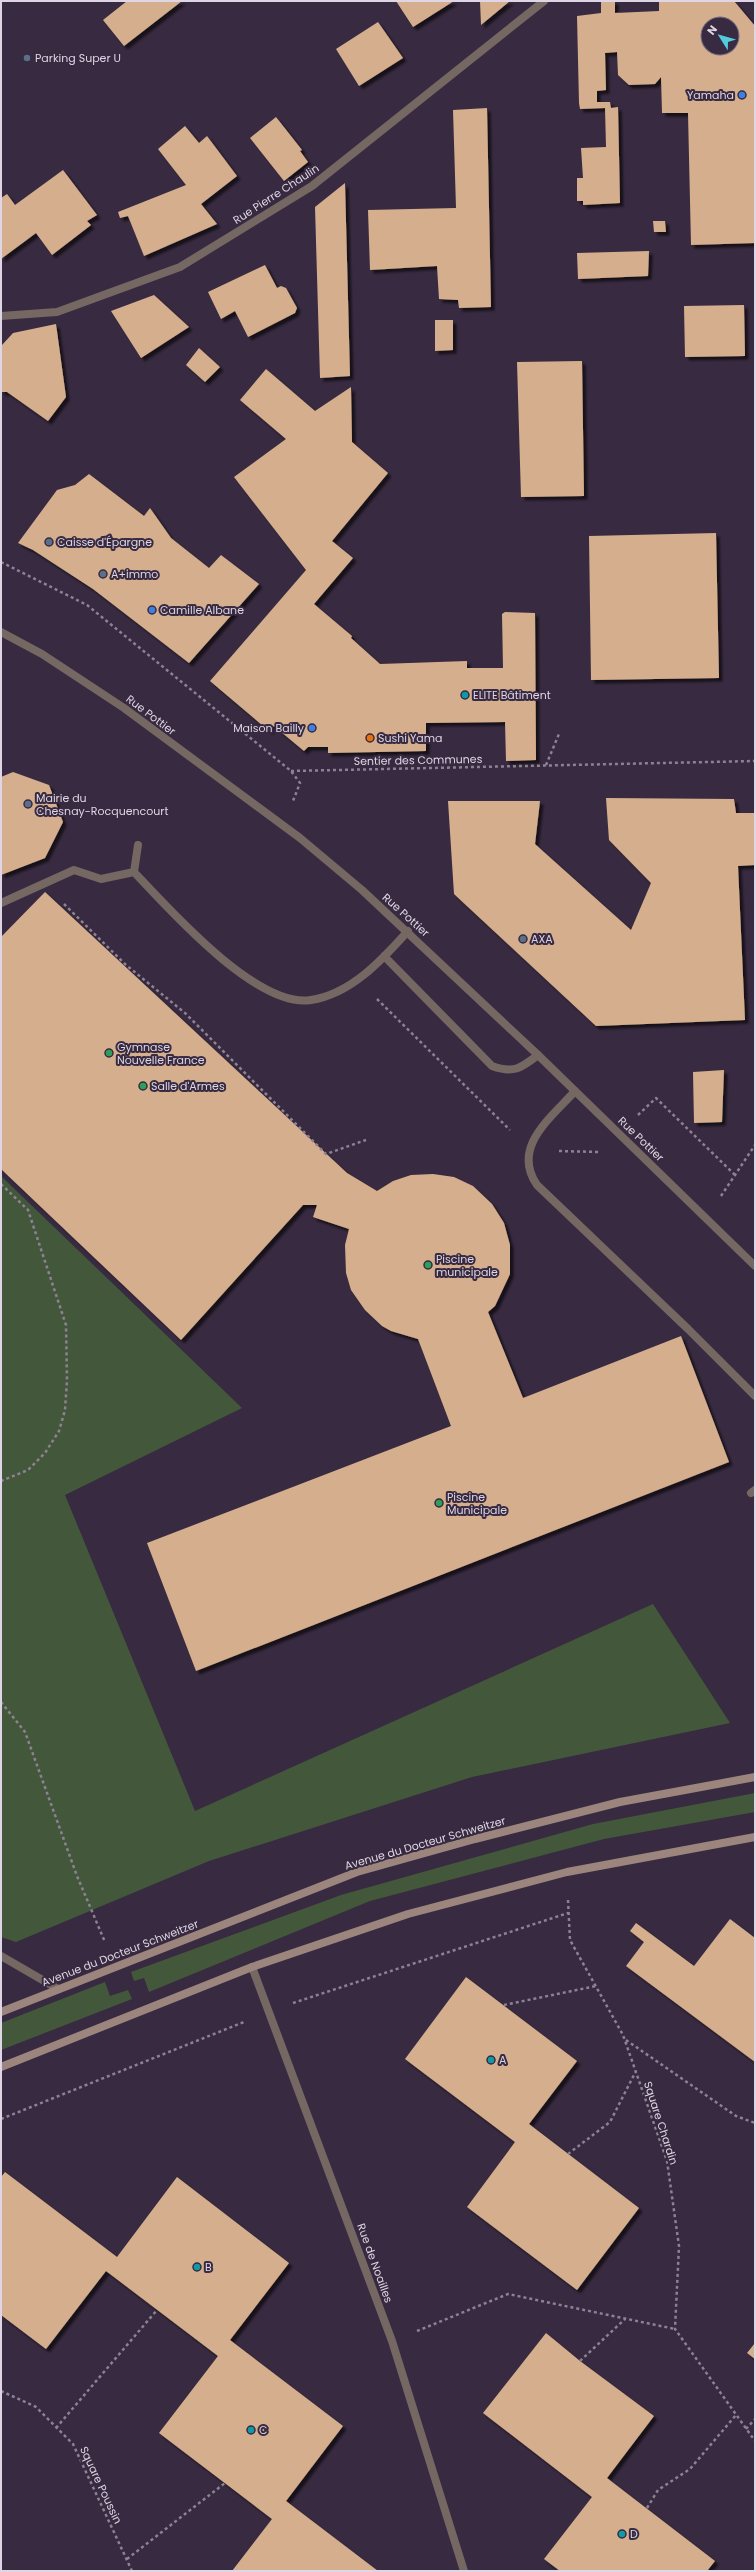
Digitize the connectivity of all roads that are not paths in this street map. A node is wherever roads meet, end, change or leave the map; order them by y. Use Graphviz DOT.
graph roads {
  1 [pos="544,1"];
  2 [pos="1,316"];
  3 [pos="1,632"];
  4 [pos="138,845"];
  5 [pos="134,872"];
  6 [pos="1,903"];
  7 [pos="408,932"];
  8 [pos="384,956"];
  9 [pos="538,1055"];
  10 [pos="575,1091"];
  11 [pos="755,1266"];
  12 [pos="755,1396"];
  13 [pos="755,1777"];
  14 [pos="755,1837"];
  15 [pos="1,1956"];
  16 [pos="252,1967"];
  17 [pos="58,1989"];
  18 [pos="1,2012"];
  19 [pos="1,2067"];
  20 [pos="464,2571"];
  1 -- 2 [label="street, Rue Pierre Chaulin"];
  3 -- 7 [label="street, Rue Pottier"];
  4 -- 5 [label="street"];
  5 -- 6 [label="street"];
  5 -- 8 [label="street"];
  7 -- 8 [label="street"];
  7 -- 9 [label="street, Rue Pottier"];
  8 -- 9 [label="street"];
  9 -- 10 [label="street, Rue Pottier"];
  10 -- 11 [label="street, Rue Pottier"];
  10 -- 12 [label="street"];
  13 -- 17 [label="main road, Avenue du Docteur Schweitzer"];
  14 -- 16 [label="main road"];
  15 -- 17 [label="street"];
  16 -- 19 [label="main road"];
  16 -- 20 [label="street, Rue de Noailles"];
  17 -- 18 [label="main road, Avenue du Docteur Schweitzer"];
}
